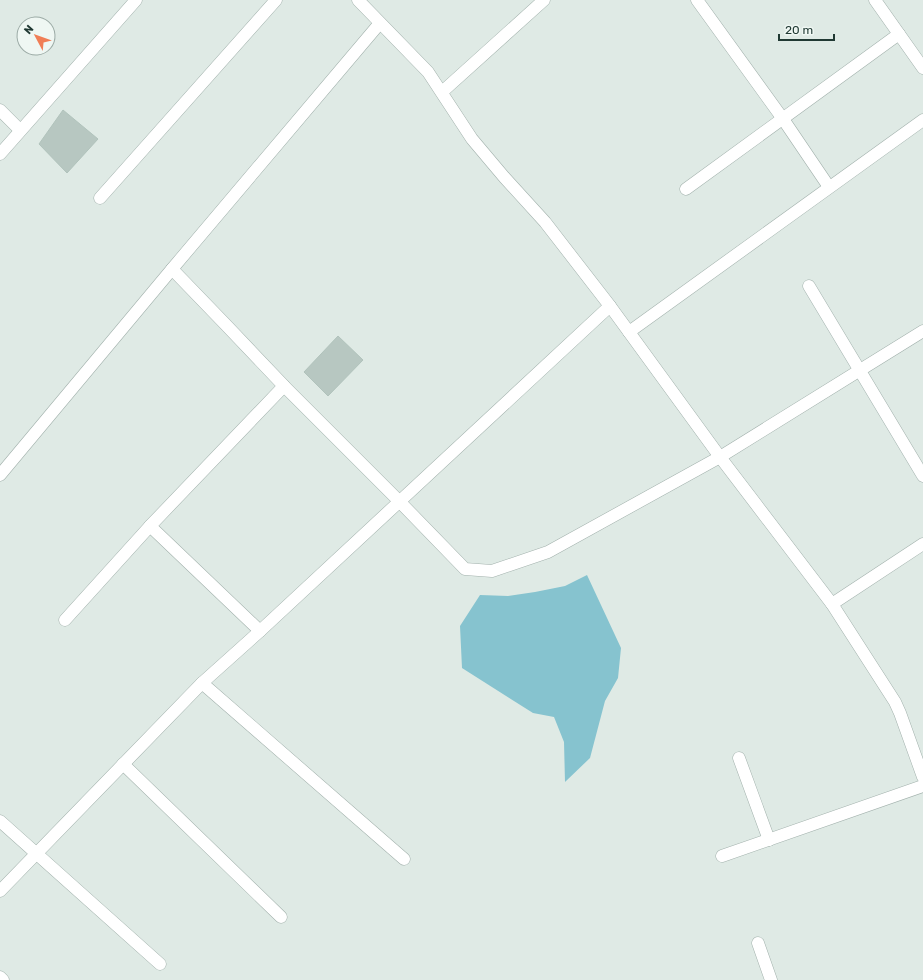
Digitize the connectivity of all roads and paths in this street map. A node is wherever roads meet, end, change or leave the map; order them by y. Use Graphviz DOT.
graph roads {
  1 [pos="276,0"];
  2 [pos="358,0"];
  3 [pos="544,0"];
  4 [pos="697,0"];
  5 [pos="875,0"];
  6 [pos="130,2"];
  7 [pos="380,23"];
  8 [pos="899,34"];
  9 [pos="923,68"];
  10 [pos="442,92"];
  11 [pos="0,110"];
  12 [pos="783,118"];
  13 [pos="923,120"];
  14 [pos="20,130"];
  15 [pos="0,154"];
  16 [pos="830,187"];
  17 [pos="686,189"];
  18 [pos="100,198"];
  19 [pos="172,269"];
  20 [pos="809,286"];
  21 [pos="610,306"];
  22 [pos="923,331"];
  23 [pos="629,332"];
  24 [pos="859,371"];
  25 [pos="284,386"];
  26 [pos="720,458"];
  27 [pos="0,475"];
  28 [pos="923,476"];
  29 [pos="399,501"];
  30 [pos="150,526"];
  31 [pos="923,544"];
  32 [pos="832,604"];
  33 [pos="65,620"];
  34 [pos="260,631"];
  35 [pos="202,683"];
  36 [pos="739,758"];
  37 [pos="123,764"];
  38 [pos="923,776"];
  39 [pos="923,786"];
  40 [pos="0,821"];
  41 [pos="769,840"];
  42 [pos="36,853"];
  43 [pos="722,856"];
  44 [pos="404,859"];
  45 [pos="0,891"];
  46 [pos="281,917"];
  47 [pos="758,943"];
  48 [pos="160,964"];
  49 [pos="0,977"];
  50 [pos="3,980"];
  51 [pos="771,980"];
  1 -- 18 [label="street"];
  2 -- 7 [label="street"];
  3 -- 10 [label="street"];
  4 -- 12 [label="street"];
  5 -- 8 [label="street"];
  6 -- 14 [label="street"];
  7 -- 10 [label="street"];
  7 -- 19 [label="street"];
  8 -- 9 [label="street"];
  8 -- 12 [label="street"];
  10 -- 21 [label="street"];
  11 -- 14 [label="street"];
  12 -- 16 [label="street"];
  12 -- 17 [label="street"];
  13 -- 16 [label="street"];
  14 -- 15 [label="street"];
  16 -- 23 [label="street"];
  19 -- 25 [label="street"];
  19 -- 27 [label="street"];
  20 -- 24 [label="street"];
  21 -- 23 [label="street"];
  21 -- 29 [label="street"];
  22 -- 24 [label="street"];
  23 -- 26 [label="street"];
  24 -- 26 [label="street"];
  24 -- 28 [label="street"];
  25 -- 29 [label="street"];
  25 -- 30 [label="street"];
  26 -- 29 [label="street"];
  26 -- 32 [label="street"];
  29 -- 34 [label="street"];
  30 -- 33 [label="street"];
  30 -- 34 [label="street"];
  31 -- 32 [label="street"];
  32 -- 38 [label="street"];
  34 -- 35 [label="street"];
  35 -- 37 [label="street"];
  35 -- 44 [label="street"];
  36 -- 41 [label="street"];
  37 -- 42 [label="street"];
  37 -- 46 [label="street"];
  39 -- 41 [label="street"];
  40 -- 42 [label="street"];
  41 -- 43 [label="street"];
  42 -- 45 [label="street"];
  42 -- 48 [label="street"];
  47 -- 51 [label="street"];
  49 -- 50 [label="street"];
}
